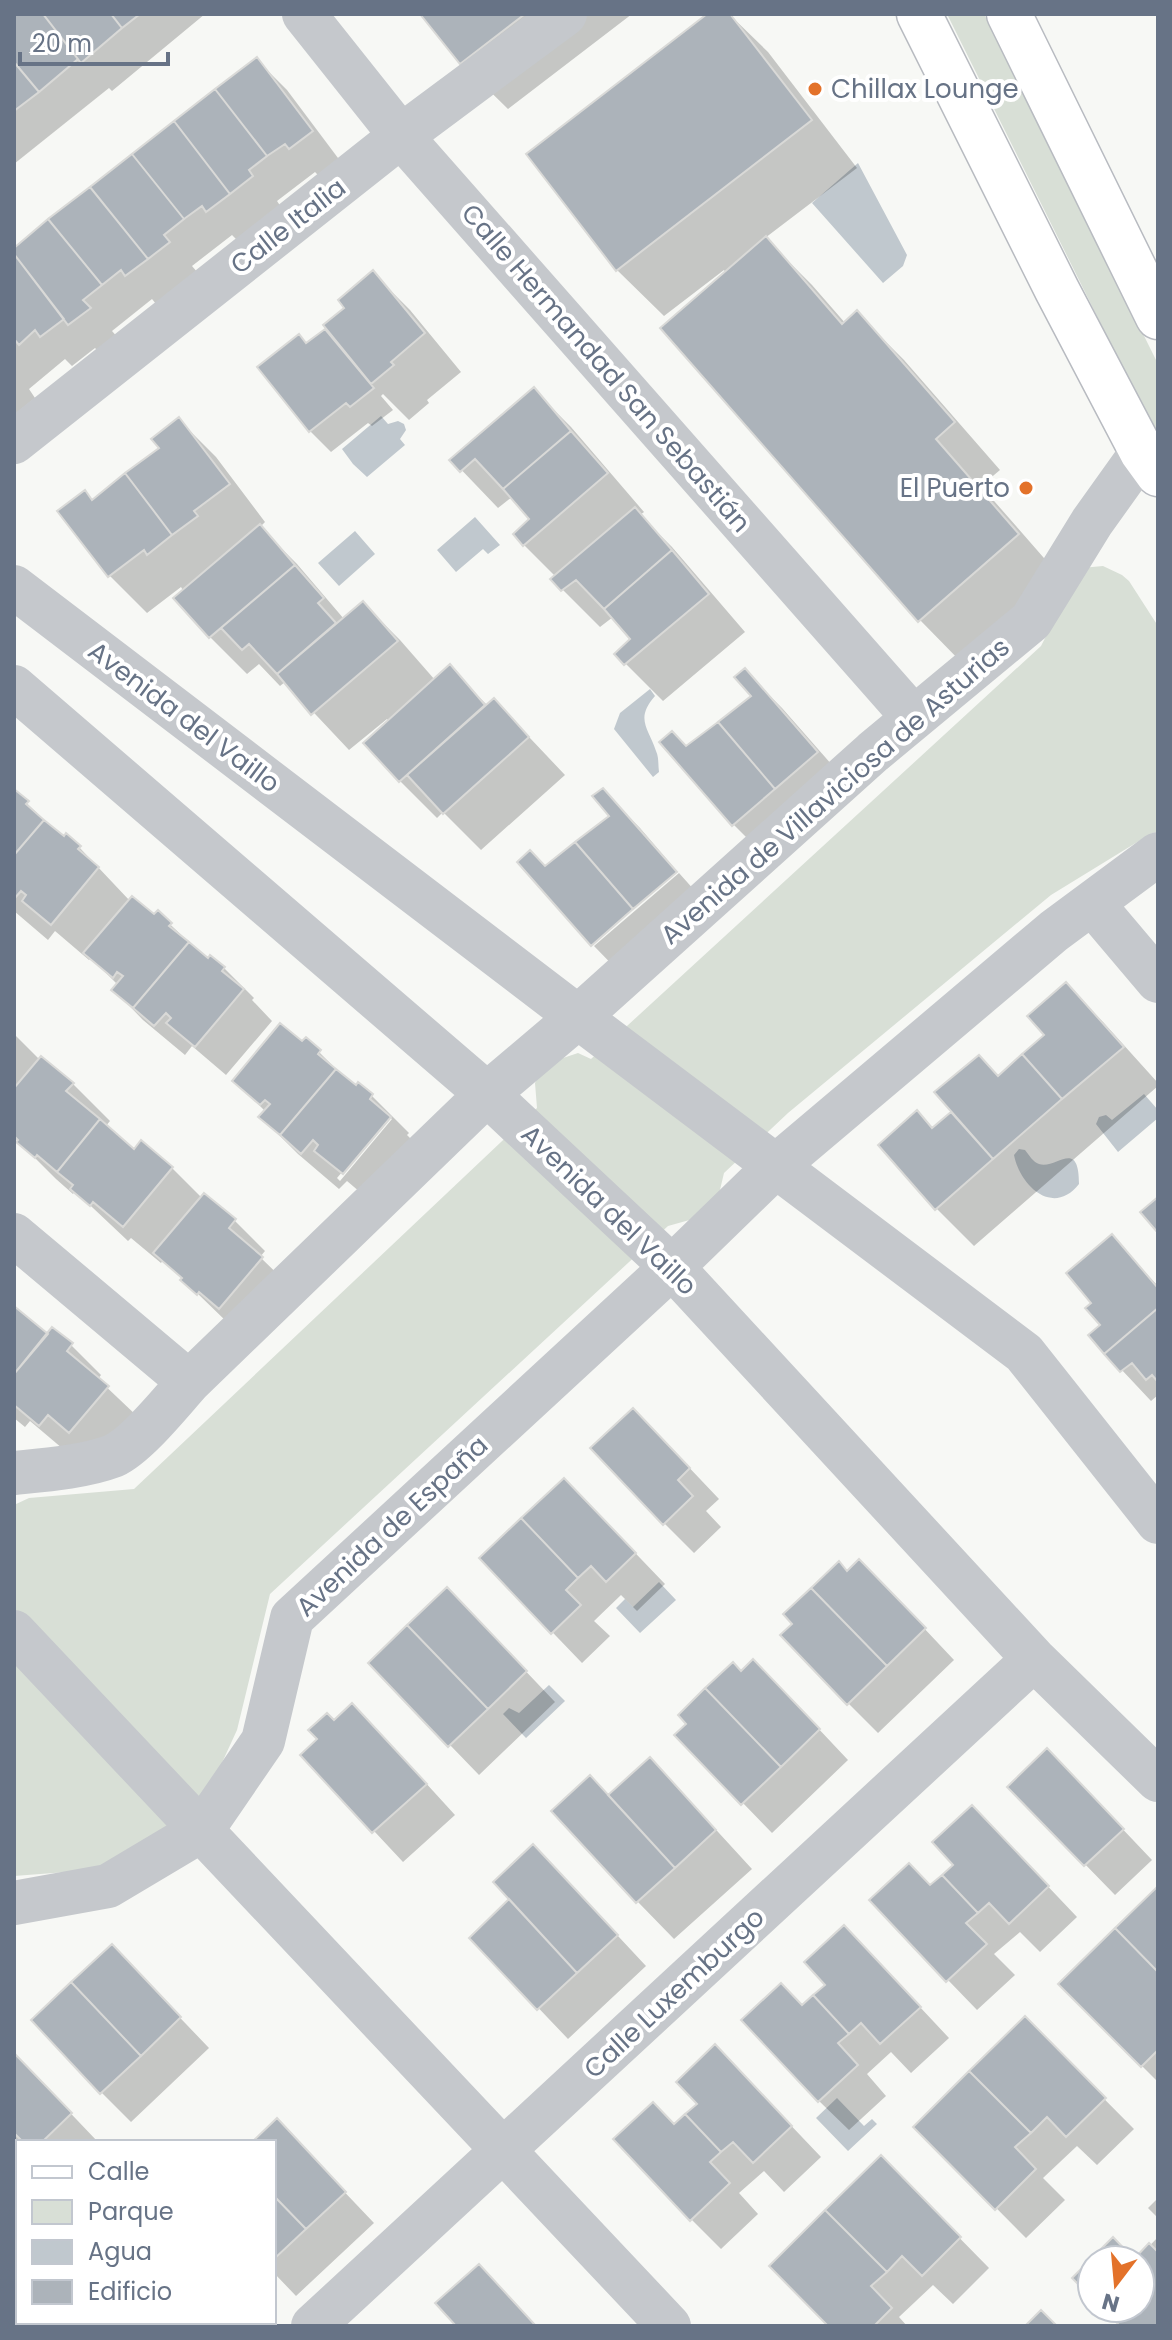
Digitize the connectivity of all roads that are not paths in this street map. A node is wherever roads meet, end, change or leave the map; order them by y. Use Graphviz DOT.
graph roads {
  1 [pos="304,14"];
  2 [pos="565,14"];
  3 [pos="919,14"];
  4 [pos="1009,14"];
  5 [pos="401,136"];
  6 [pos="1158,317"];
  7 [pos="14,442"];
  8 [pos="1150,463"];
  9 [pos="14,587"];
  10 [pos="14,687"];
  11 [pos="914,718"];
  12 [pos="1158,854"];
  13 [pos="1092,903"];
  14 [pos="1158,981"];
  15 [pos="578,1017"];
  16 [pos="487,1094"];
  17 [pos="776,1166"];
  18 [pos="14,1235"];
  19 [pos="672,1267"];
  20 [pos="189,1382"];
  21 [pos="14,1473"];
  22 [pos="1158,1522"];
  23 [pos="14,1632"];
  24 [pos="1034,1659"];
  25 [pos="1158,1780"];
  26 [pos="202,1830"];
  27 [pos="14,1903"];
  28 [pos="503,2150"];
  29 [pos="313,2326"];
  30 [pos="669,2326"];
  1 -- 5 [label="street, Calle Hermandad San Sebastián"];
  2 -- 5 [label="street, Calle Italia"];
  3 -- 8 [label="street"];
  4 -- 6 [label="street"];
  5 -- 7 [label="street, Calle Italia"];
  5 -- 11 [label="street, Calle Hermandad San Sebastián"];
  8 -- 11 [label="street, Avenida de Villaviciosa de Asturias"];
  9 -- 15 [label="street, Avenida del Vaillo"];
  10 -- 16 [label="street, Avenida del Vaillo"];
  11 -- 15 [label="street, Avenida de Villaviciosa de Asturias"];
  12 -- 13 [label="street"];
  13 -- 14 [label="street"];
  13 -- 17 [label="street"];
  15 -- 16 [label="street, Avenida de Villaviciosa de Asturias"];
  15 -- 17 [label="street, Avenida del Vaillo"];
  16 -- 19 [label="street, Avenida del Vaillo"];
  16 -- 20 [label="street"];
  17 -- 19 [label="street, Avenida de España"];
  17 -- 22 [label="street, Avenida del Vaillo"];
  18 -- 20 [label="street"];
  19 -- 24 [label="street, Avenida del Vaillo"];
  19 -- 26 [label="street, Avenida de España"];
  20 -- 21 [label="street"];
  23 -- 26 [label="street"];
  24 -- 25 [label="street, Avenida del Vaillo"];
  24 -- 28 [label="street, Calle Luxemburgo"];
  26 -- 27 [label="street, Avenida de España"];
  26 -- 28 [label="street"];
  28 -- 29 [label="street, Calle Luxemburgo"];
  28 -- 30 [label="street"];
}
